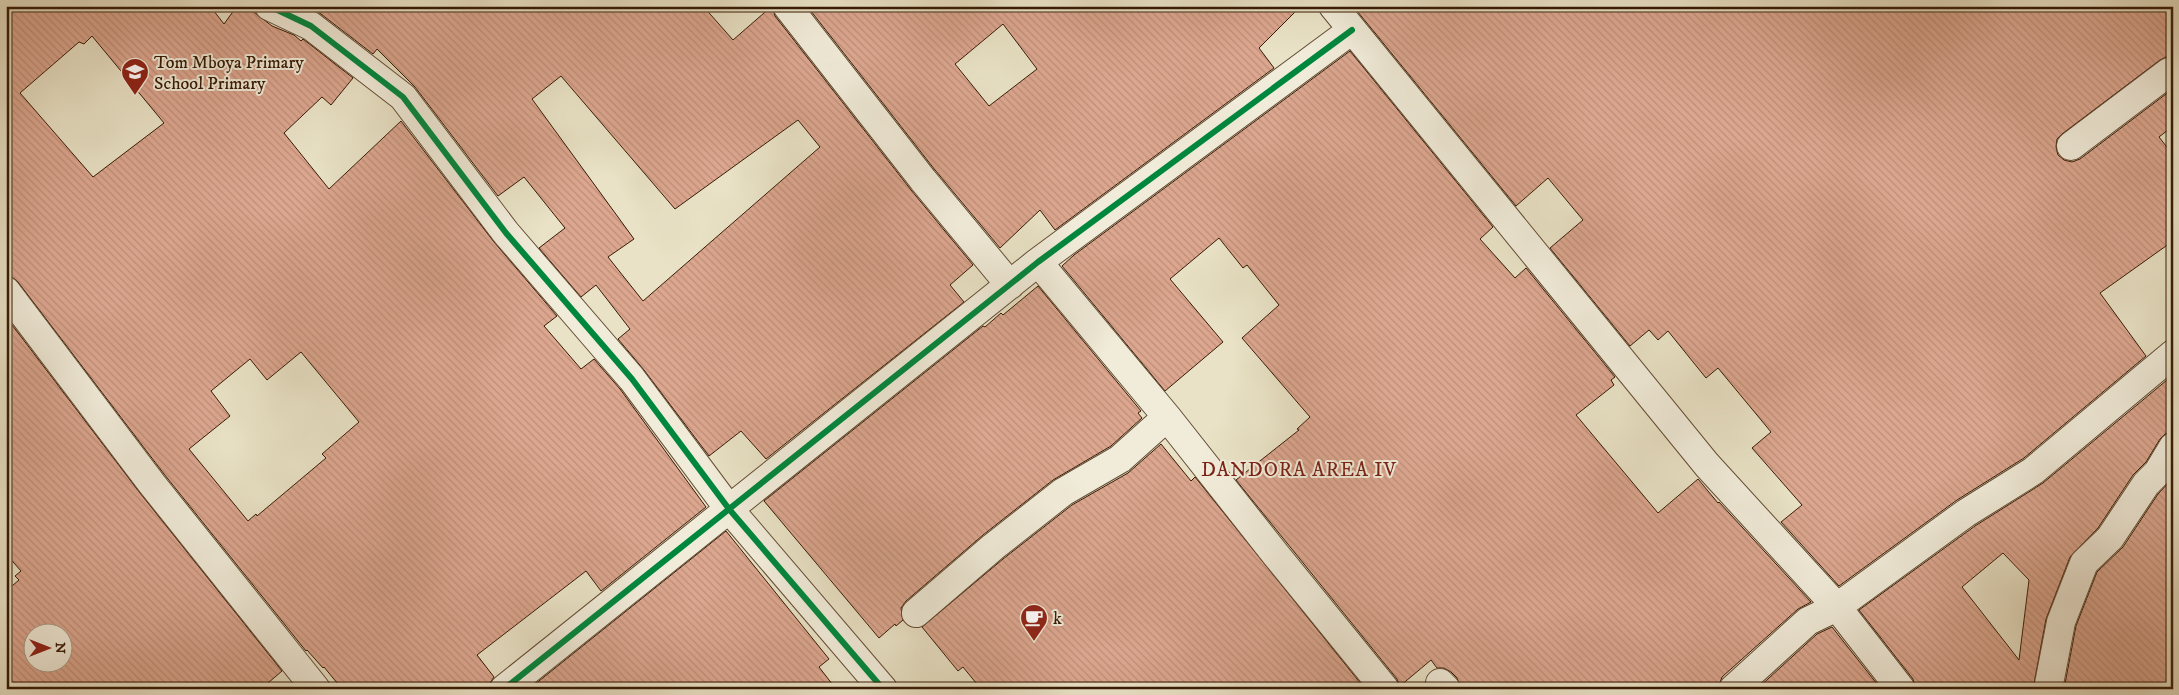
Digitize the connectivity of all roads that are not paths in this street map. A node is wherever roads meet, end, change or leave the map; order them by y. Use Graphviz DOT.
graph roads {
  1 [pos="269,6"];
  2 [pos="788,6"];
  3 [pos="1333,6"];
  4 [pos="1352,30"];
  5 [pos="2173,76"];
  6 [pos="2071,146"];
  7 [pos="1038,262"];
  8 [pos="1010,285"];
  9 [pos="6,290"];
  10 [pos="2173,354"];
  11 [pos="1167,417"];
  12 [pos="2173,448"];
  13 [pos="729,509"];
  14 [pos="1838,607"];
  15 [pos="916,613"];
  16 [pos="316,689"];
  17 [pos="504,689"];
  18 [pos="883,689"];
  19 [pos="1385,689"];
  20 [pos="1733,689"];
  21 [pos="1901,689"];
  22 [pos="2048,689"];
  1 -- 13 [label="street"];
  2 -- 8 [label="street"];
  3 -- 4 [label="street"];
  4 -- 7 [label="street"];
  4 -- 14 [label="street"];
  5 -- 6 [label="street"];
  7 -- 8 [label="street"];
  7 -- 11 [label="street"];
  8 -- 13 [label="street"];
  9 -- 16 [label="street"];
  10 -- 14 [label="street"];
  11 -- 15 [label="street"];
  11 -- 19 [label="street"];
  12 -- 22 [label="street"];
  13 -- 17 [label="street"];
  13 -- 18 [label="street"];
  14 -- 20 [label="street"];
  14 -- 21 [label="street"];
}
